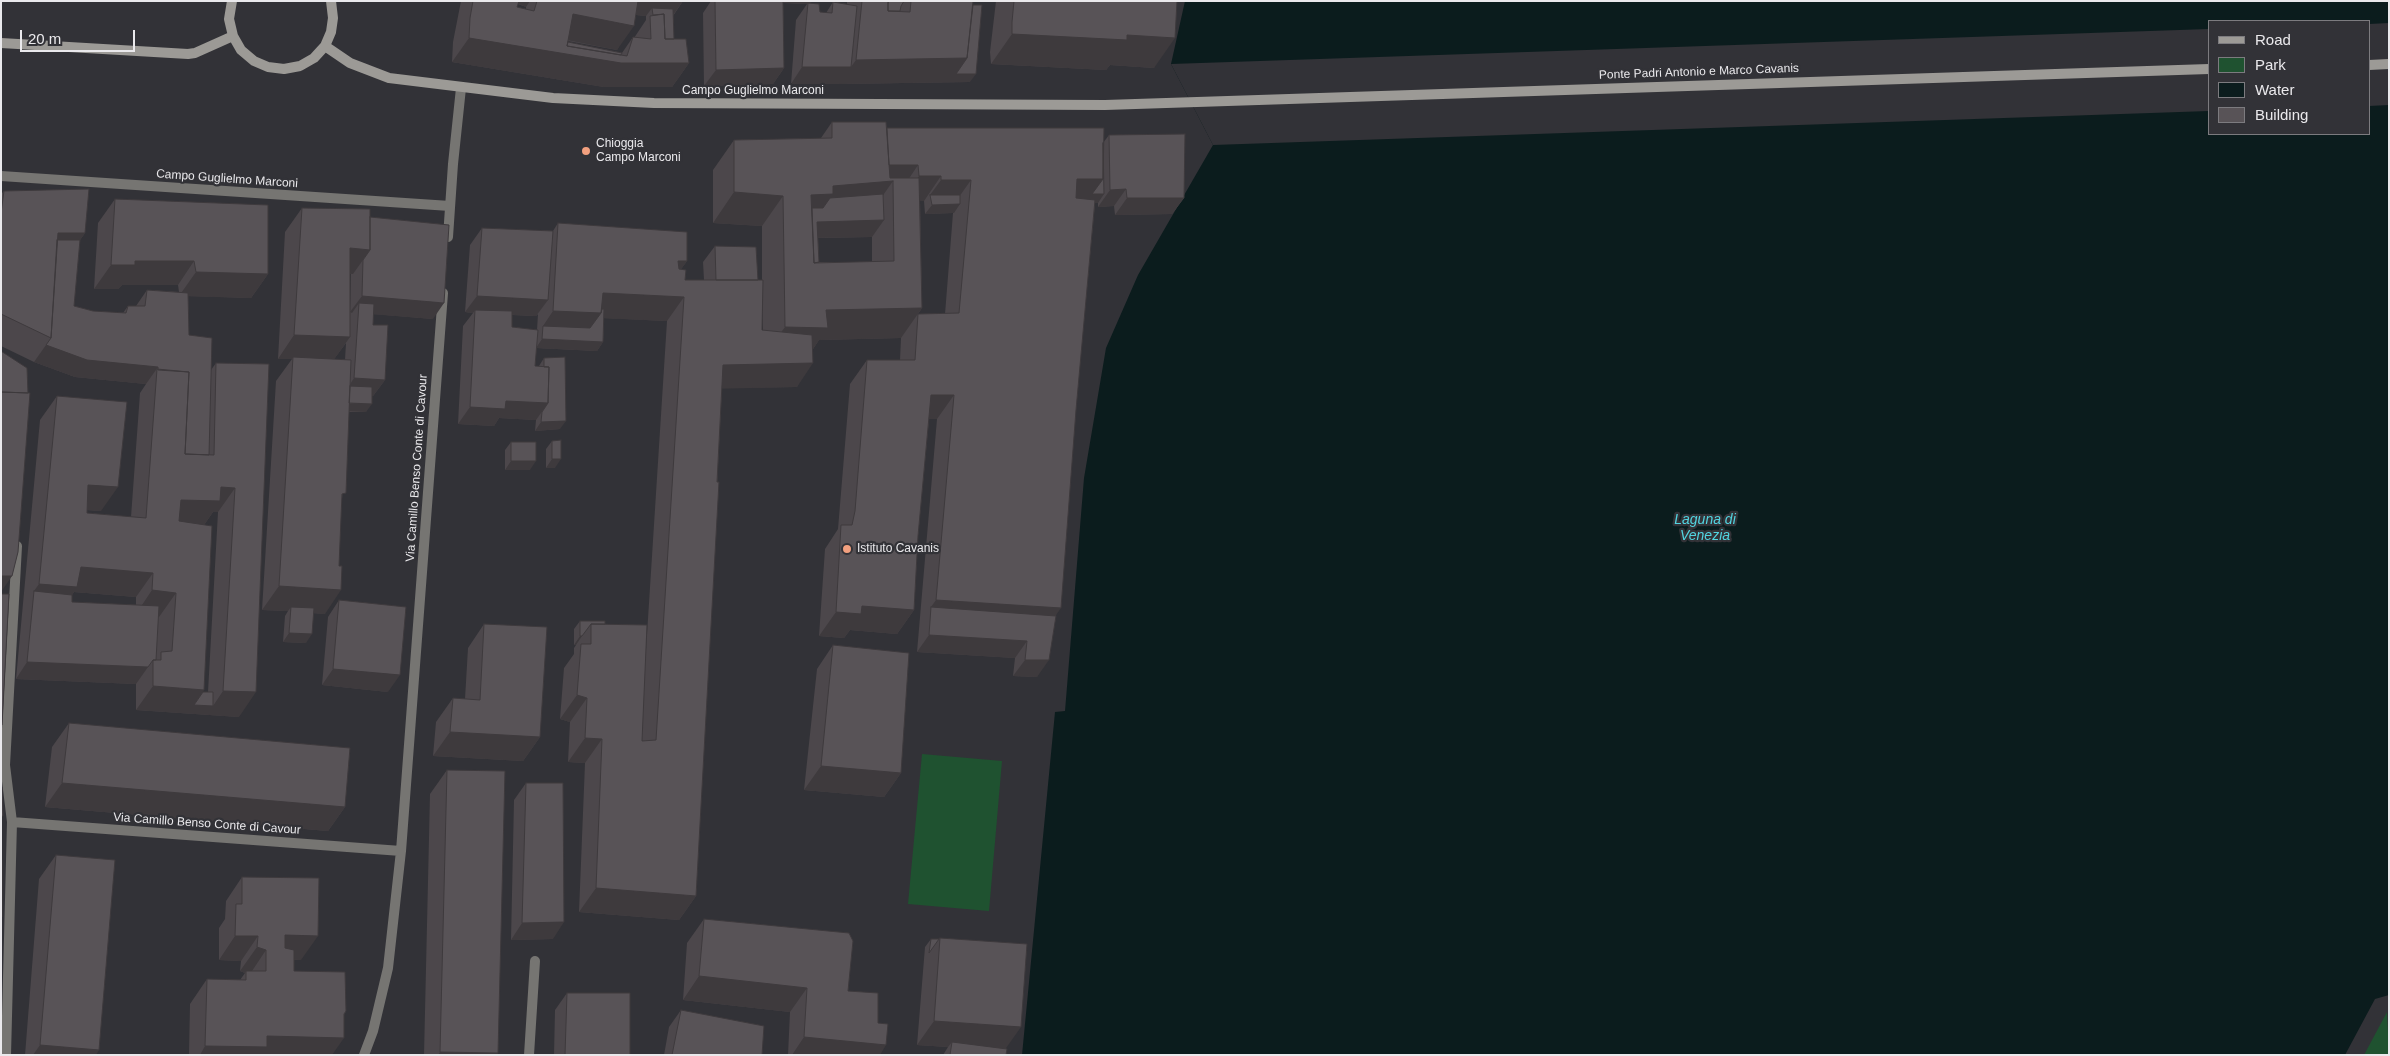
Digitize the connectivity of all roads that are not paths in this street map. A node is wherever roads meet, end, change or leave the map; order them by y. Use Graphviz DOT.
graph roads {
  1 [pos="232,1"];
  2 [pos="331,1"];
  3 [pos="233,36"];
  4 [pos="1,43"];
  5 [pos="325,46"];
  6 [pos="2370,64"];
  7 [pos="2389,64"];
  8 [pos="2208,69"];
  9 [pos="461,88"];
  10 [pos="1190,102"];
  11 [pos="1,176"];
  12 [pos="450,206"];
  13 [pos="447,245"];
  14 [pos="444,285"];
  15 [pos="18,531"];
  16 [pos="3,765"];
  17 [pos="12,822"];
  18 [pos="401,850"];
  19 [pos="534,961"];
  20 [pos="6,1055"];
  21 [pos="364,1055"];
  22 [pos="529,1055"];
  1 -- 3 [label="street"];
  2 -- 5 [label="street"];
  3 -- 4 [label="street"];
  3 -- 5 [label="street"];
  5 -- 9 [label="street, Campo Guglielmo Marconi"];
  6 -- 7 [label="street"];
  8 -- 10 [label="street, Ponte Padri Antonio e Marco Cavanis"];
  9 -- 10 [label="street, Campo Guglielmo Marconi"];
  9 -- 12 [label="street"];
  11 -- 12 [label="street, Campo Guglielmo Marconi"];
  12 -- 13 [label="street"];
  14 -- 18 [label="street, Via Camillo Benso Conte di Cavour"];
  15 -- 16 [label="street"];
  16 -- 17 [label="street"];
  17 -- 18 [label="street, Via Camillo Benso Conte di Cavour"];
  17 -- 20 [label="street"];
  18 -- 21 [label="street, Via Camillo Benso Conte di Cavour"];
  19 -- 22 [label="street"];
}
